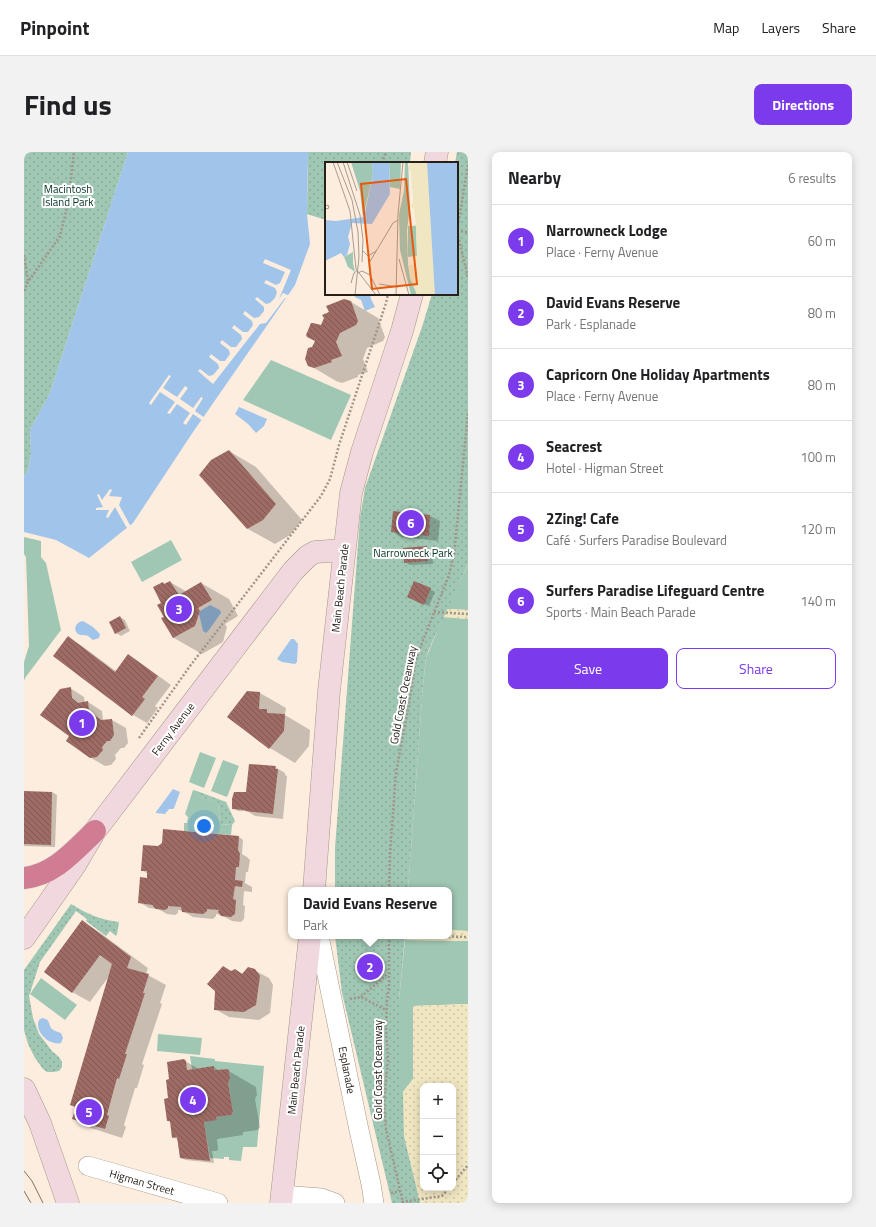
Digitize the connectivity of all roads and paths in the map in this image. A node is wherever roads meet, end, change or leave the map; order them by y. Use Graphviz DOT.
graph roads {
  1 [pos="74,152"];
  2 [pos="386,152"];
  3 [pos="436,152"];
  4 [pos="382,162"];
  5 [pos="435,162"];
  6 [pos="468,165"];
  7 [pos="458,226"];
  8 [pos="458,236"];
  9 [pos="24,255"];
  10 [pos="468,278"];
  11 [pos="28,282"];
  12 [pos="24,291"];
  13 [pos="388,295"];
  14 [pos="412,295"];
  15 [pos="468,413"];
  16 [pos="344,550"];
  17 [pos="434,612"];
  18 [pos="468,614"];
  19 [pos="135,743"];
  20 [pos="95,832"];
  21 [pos="24,878"];
  22 [pos="314,887"];
  23 [pos="389,887"];
  24 [pos="452,937"];
  25 [pos="468,937"];
  26 [pos="24,938"];
  27 [pos="310,939"];
  28 [pos="320,939"];
  29 [pos="389,939"];
  30 [pos="389,973"];
  31 [pos="361,997"];
  32 [pos="348,1000"];
  33 [pos="386,1010"];
  34 [pos="24,1089"];
  35 [pos="468,1165"];
  36 [pos="88,1166"];
  37 [pos="456,1179"];
  38 [pos="446,1191"];
  39 [pos="282,1199"];
  40 [pos="68,1203"];
  41 [pos="218,1203"];
  42 [pos="335,1203"];
  43 [pos="374,1203"];
  44 [pos="402,1203"];
  1 -- 11 [label="path"];
  2 -- 4 [label="path"];
  3 -- 5 [label="street"];
  6 -- 7 [label="path"];
  8 -- 10 [label="path"];
  9 -- 11 [label="path"];
  11 -- 12 [label="path"];
  13 -- 19 [label="path"];
  14 -- 16 [label="street, Main Beach Parade"];
  15 -- 17 [label="path, Gold Coast Oceanway"];
  16 -- 20 [label="street, Ferny Avenue"];
  16 -- 22 [label="street, Main Beach Parade"];
  17 -- 18 [label="path"];
  17 -- 23 [label="path, Gold Coast Oceanway"];
  20 -- 21 [label="highway"];
  20 -- 26 [label="street, Ferny Avenue"];
  24 -- 25 [label="path"];
  27 -- 39 [label="street, Main Beach Parade"];
  28 -- 43 [label="street, Esplanade"];
  29 -- 30 [label="path, Gold Coast Oceanway"];
  30 -- 31 [label="path"];
  30 -- 33 [label="path, Gold Coast Oceanway"];
  31 -- 32 [label="path"];
  31 -- 33 [label="path"];
  33 -- 44 [label="path, Gold Coast Oceanway"];
  34 -- 40 [label="street"];
  35 -- 37 [label="path"];
  36 -- 41 [label="street, Higman Street"];
  38 -- 44 [label="path"];
  39 -- 42 [label="street"];
}
